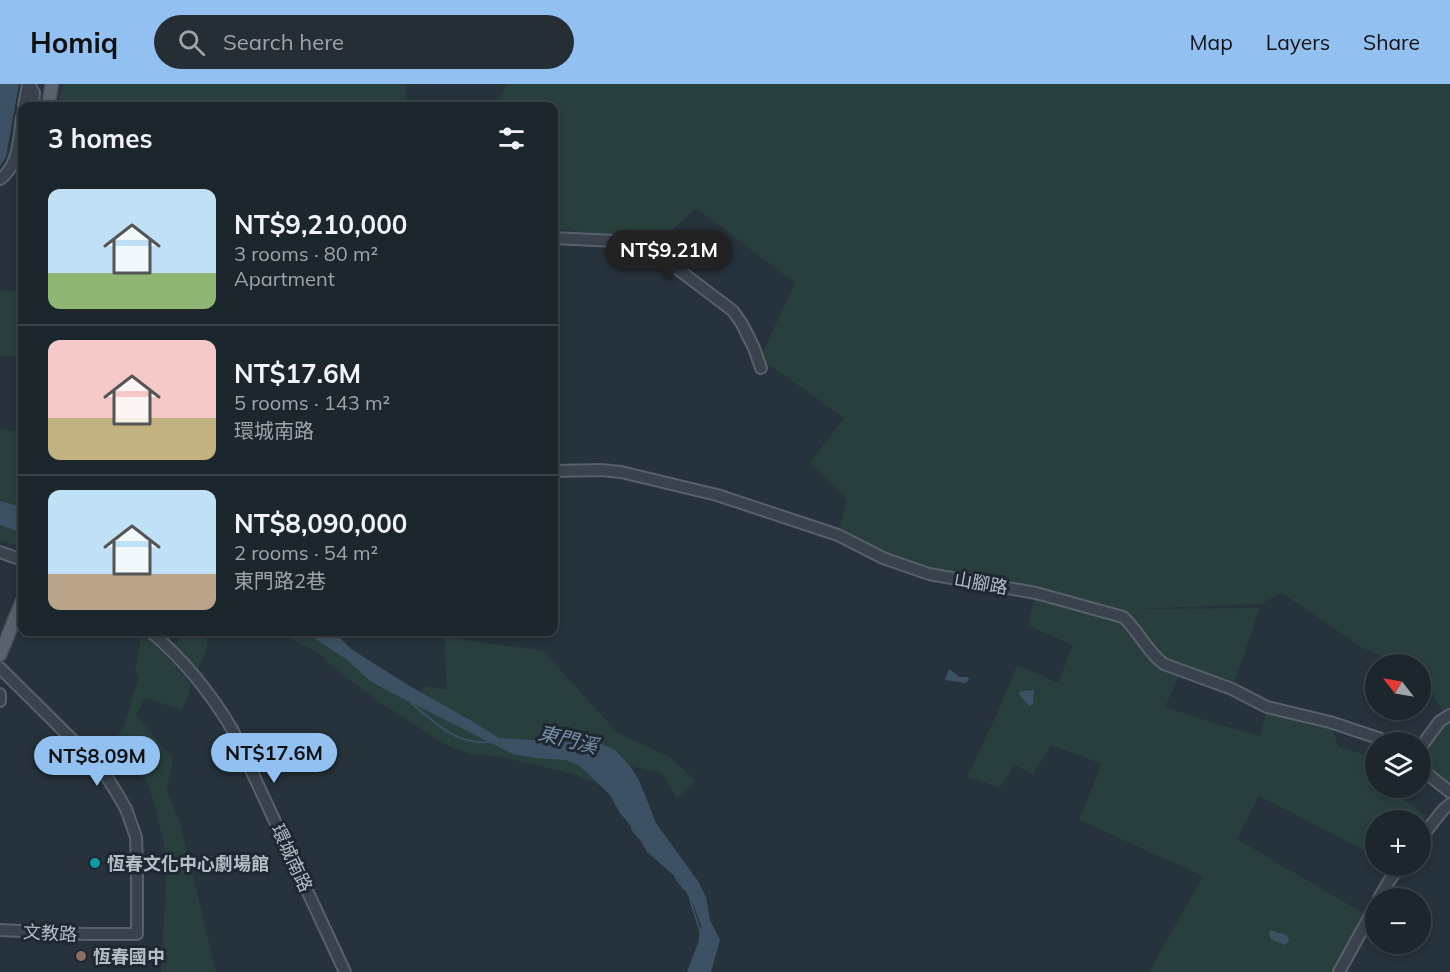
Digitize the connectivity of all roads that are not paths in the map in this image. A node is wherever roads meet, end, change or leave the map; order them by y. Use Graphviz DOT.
graph roads {
  1 [pos="29,84"];
  2 [pos="52,84"];
  3 [pos="25,102"];
  4 [pos="33,102"];
  5 [pos="49,102"];
  6 [pos="18,145"];
  7 [pos="0,179"];
  8 [pos="558,238"];
  9 [pos="761,368"];
  10 [pos="558,471"];
  11 [pos="0,552"];
  12 [pos="18,559"];
  13 [pos="18,611"];
  14 [pos="155,636"];
  15 [pos="0,655"];
  16 [pos="0,668"];
  17 [pos="0,694"];
  18 [pos="0,701"];
  19 [pos="1450,715"];
  20 [pos="1431,733"];
  21 [pos="1365,734"];
  22 [pos="1431,777"];
  23 [pos="1450,792"];
  24 [pos="1450,804"];
  25 [pos="1431,825"];
  26 [pos="1365,925"];
  27 [pos="0,930"];
  28 [pos="345,972"];
  29 [pos="1339,972"];
  1 -- 3 [label="street"];
  1 -- 4 [label="street"];
  2 -- 5 [label="main road"];
  6 -- 7 [label="street"];
  8 -- 9 [label="street"];
  10 -- 21 [label="street, 山腳路"];
  11 -- 12 [label="street"];
  13 -- 15 [label="main road"];
  14 -- 28 [label="street, 環城南路"];
  16 -- 27 [label="street, 文教路"];
  17 -- 18 [label="street"];
  19 -- 20 [label="street"];
  22 -- 23 [label="street"];
  24 -- 25 [label="street"];
  26 -- 29 [label="street"];
}
